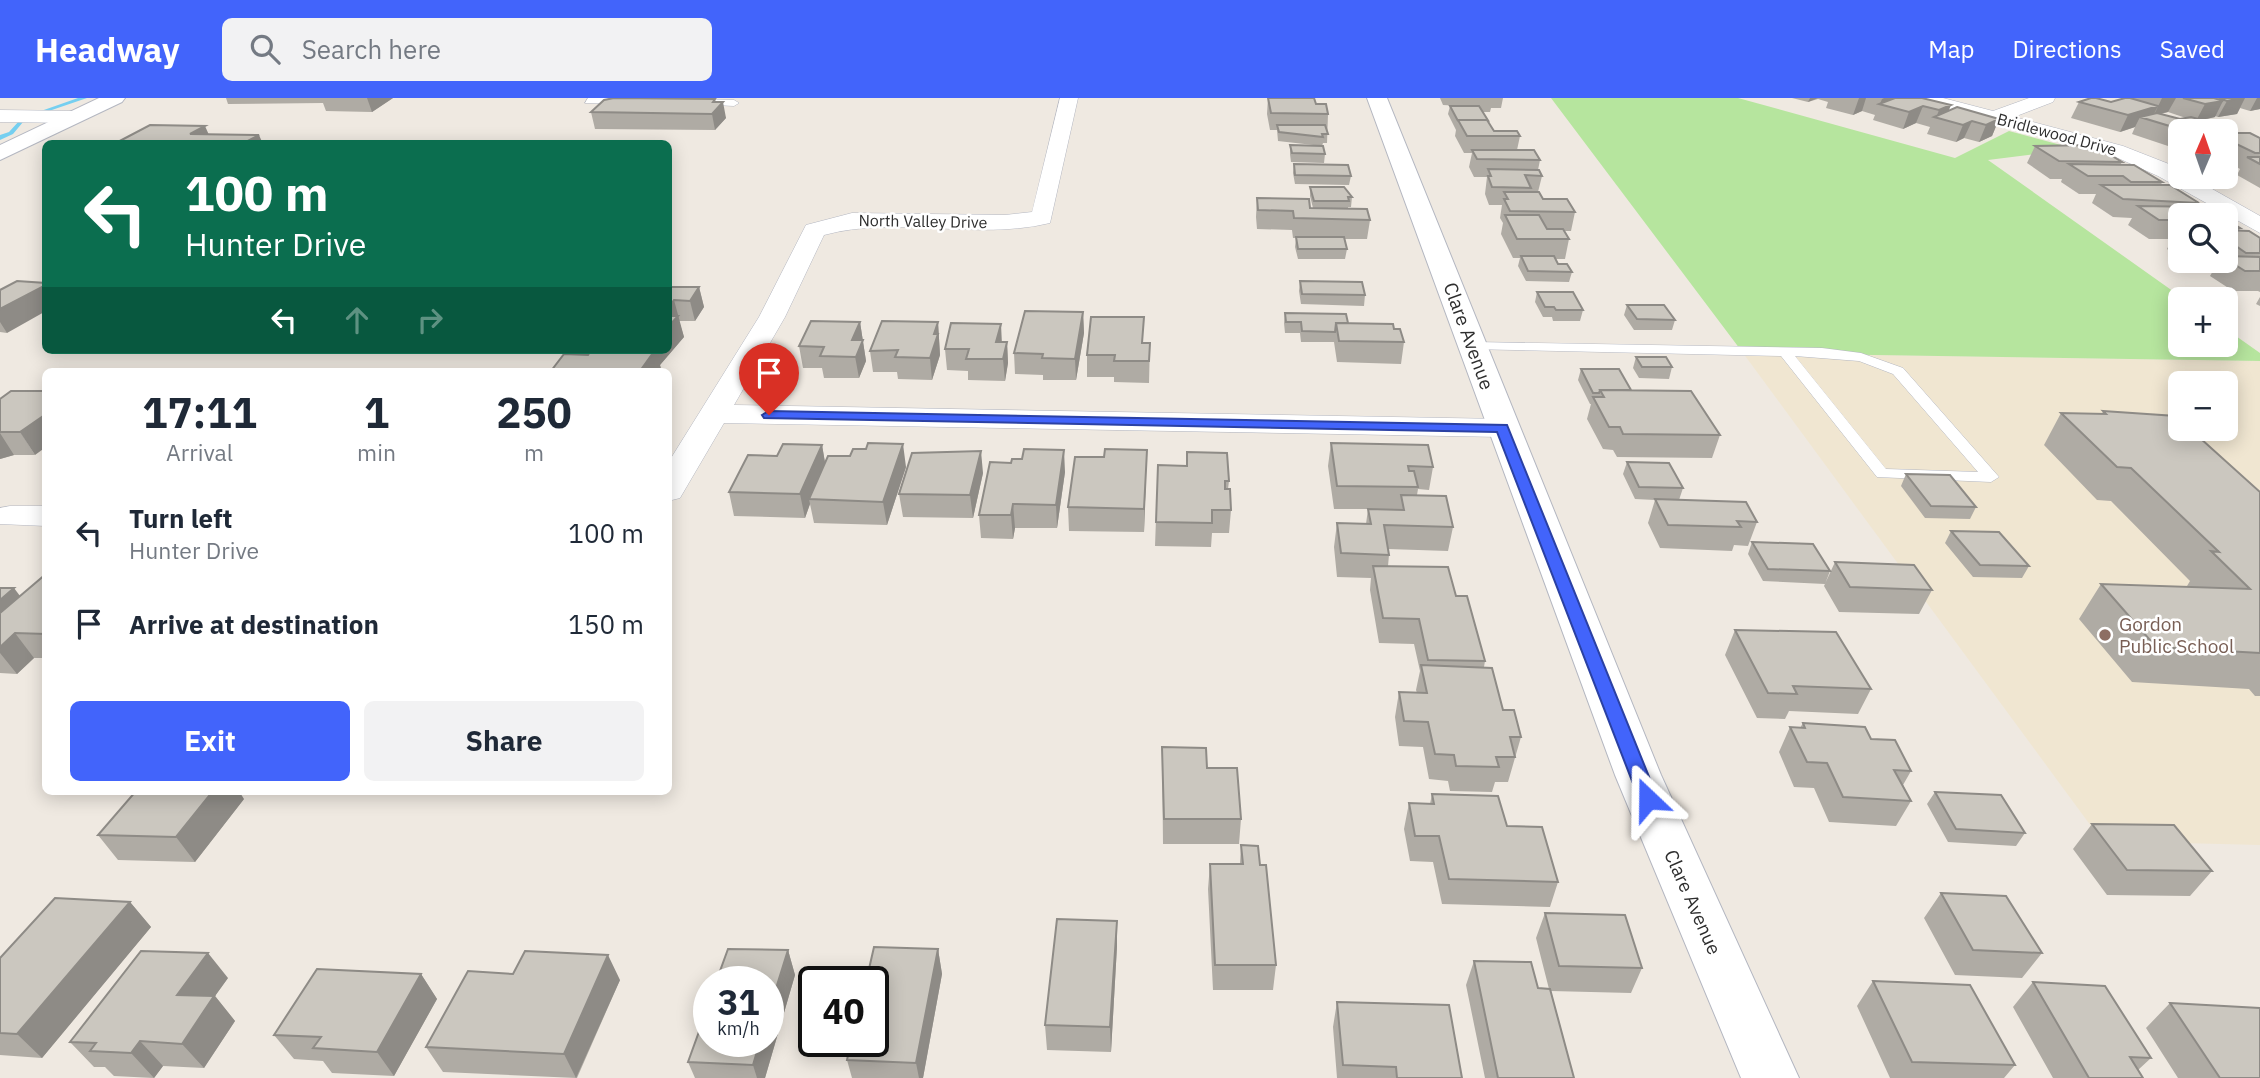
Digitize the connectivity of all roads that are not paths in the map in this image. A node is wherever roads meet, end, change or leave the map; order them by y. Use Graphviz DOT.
graph roads {
  1 [pos="115,98"];
  2 [pos="1069,98"];
  3 [pos="1377,98"];
  4 [pos="1921,98"];
  5 [pos="2046,98"];
  6 [pos="588,101"];
  7 [pos="641,102"];
  8 [pos="694,102"];
  9 [pos="734,103"];
  10 [pos="0,116"];
  11 [pos="75,117"];
  12 [pos="1996,117"];
  13 [pos="0,153"];
  14 [pos="2260,226"];
  15 [pos="1474,346"];
  16 [pos="1785,352"];
  17 [pos="715,414"];
  18 [pos="1502,428"];
  19 [pos="672,484"];
  20 [pos="10,516"];
  21 [pos="42,516"];
  22 [pos="1770,1078"];
  1 -- 11 [label="street"];
  2 -- 17 [label="street, North Valley Drive"];
  3 -- 15 [label="street, Clare Avenue"];
  4 -- 12 [label="street, Bridlewood Drive"];
  5 -- 12 [label="street"];
  6 -- 7 [label="lane"];
  8 -- 9 [label="lane"];
  10 -- 11 [label="street"];
  11 -- 13 [label="street"];
  12 -- 14 [label="street, Bridlewood Drive"];
  15 -- 16 [label="lane"];
  15 -- 18 [label="street, Clare Avenue"];
  16 -- 16 [label="lane"];
  17 -- 18 [label="street"];
  17 -- 19 [label="street, North Valley Drive"];
  18 -- 22 [label="street, Clare Avenue"];
  20 -- 21 [label="street"];
}
